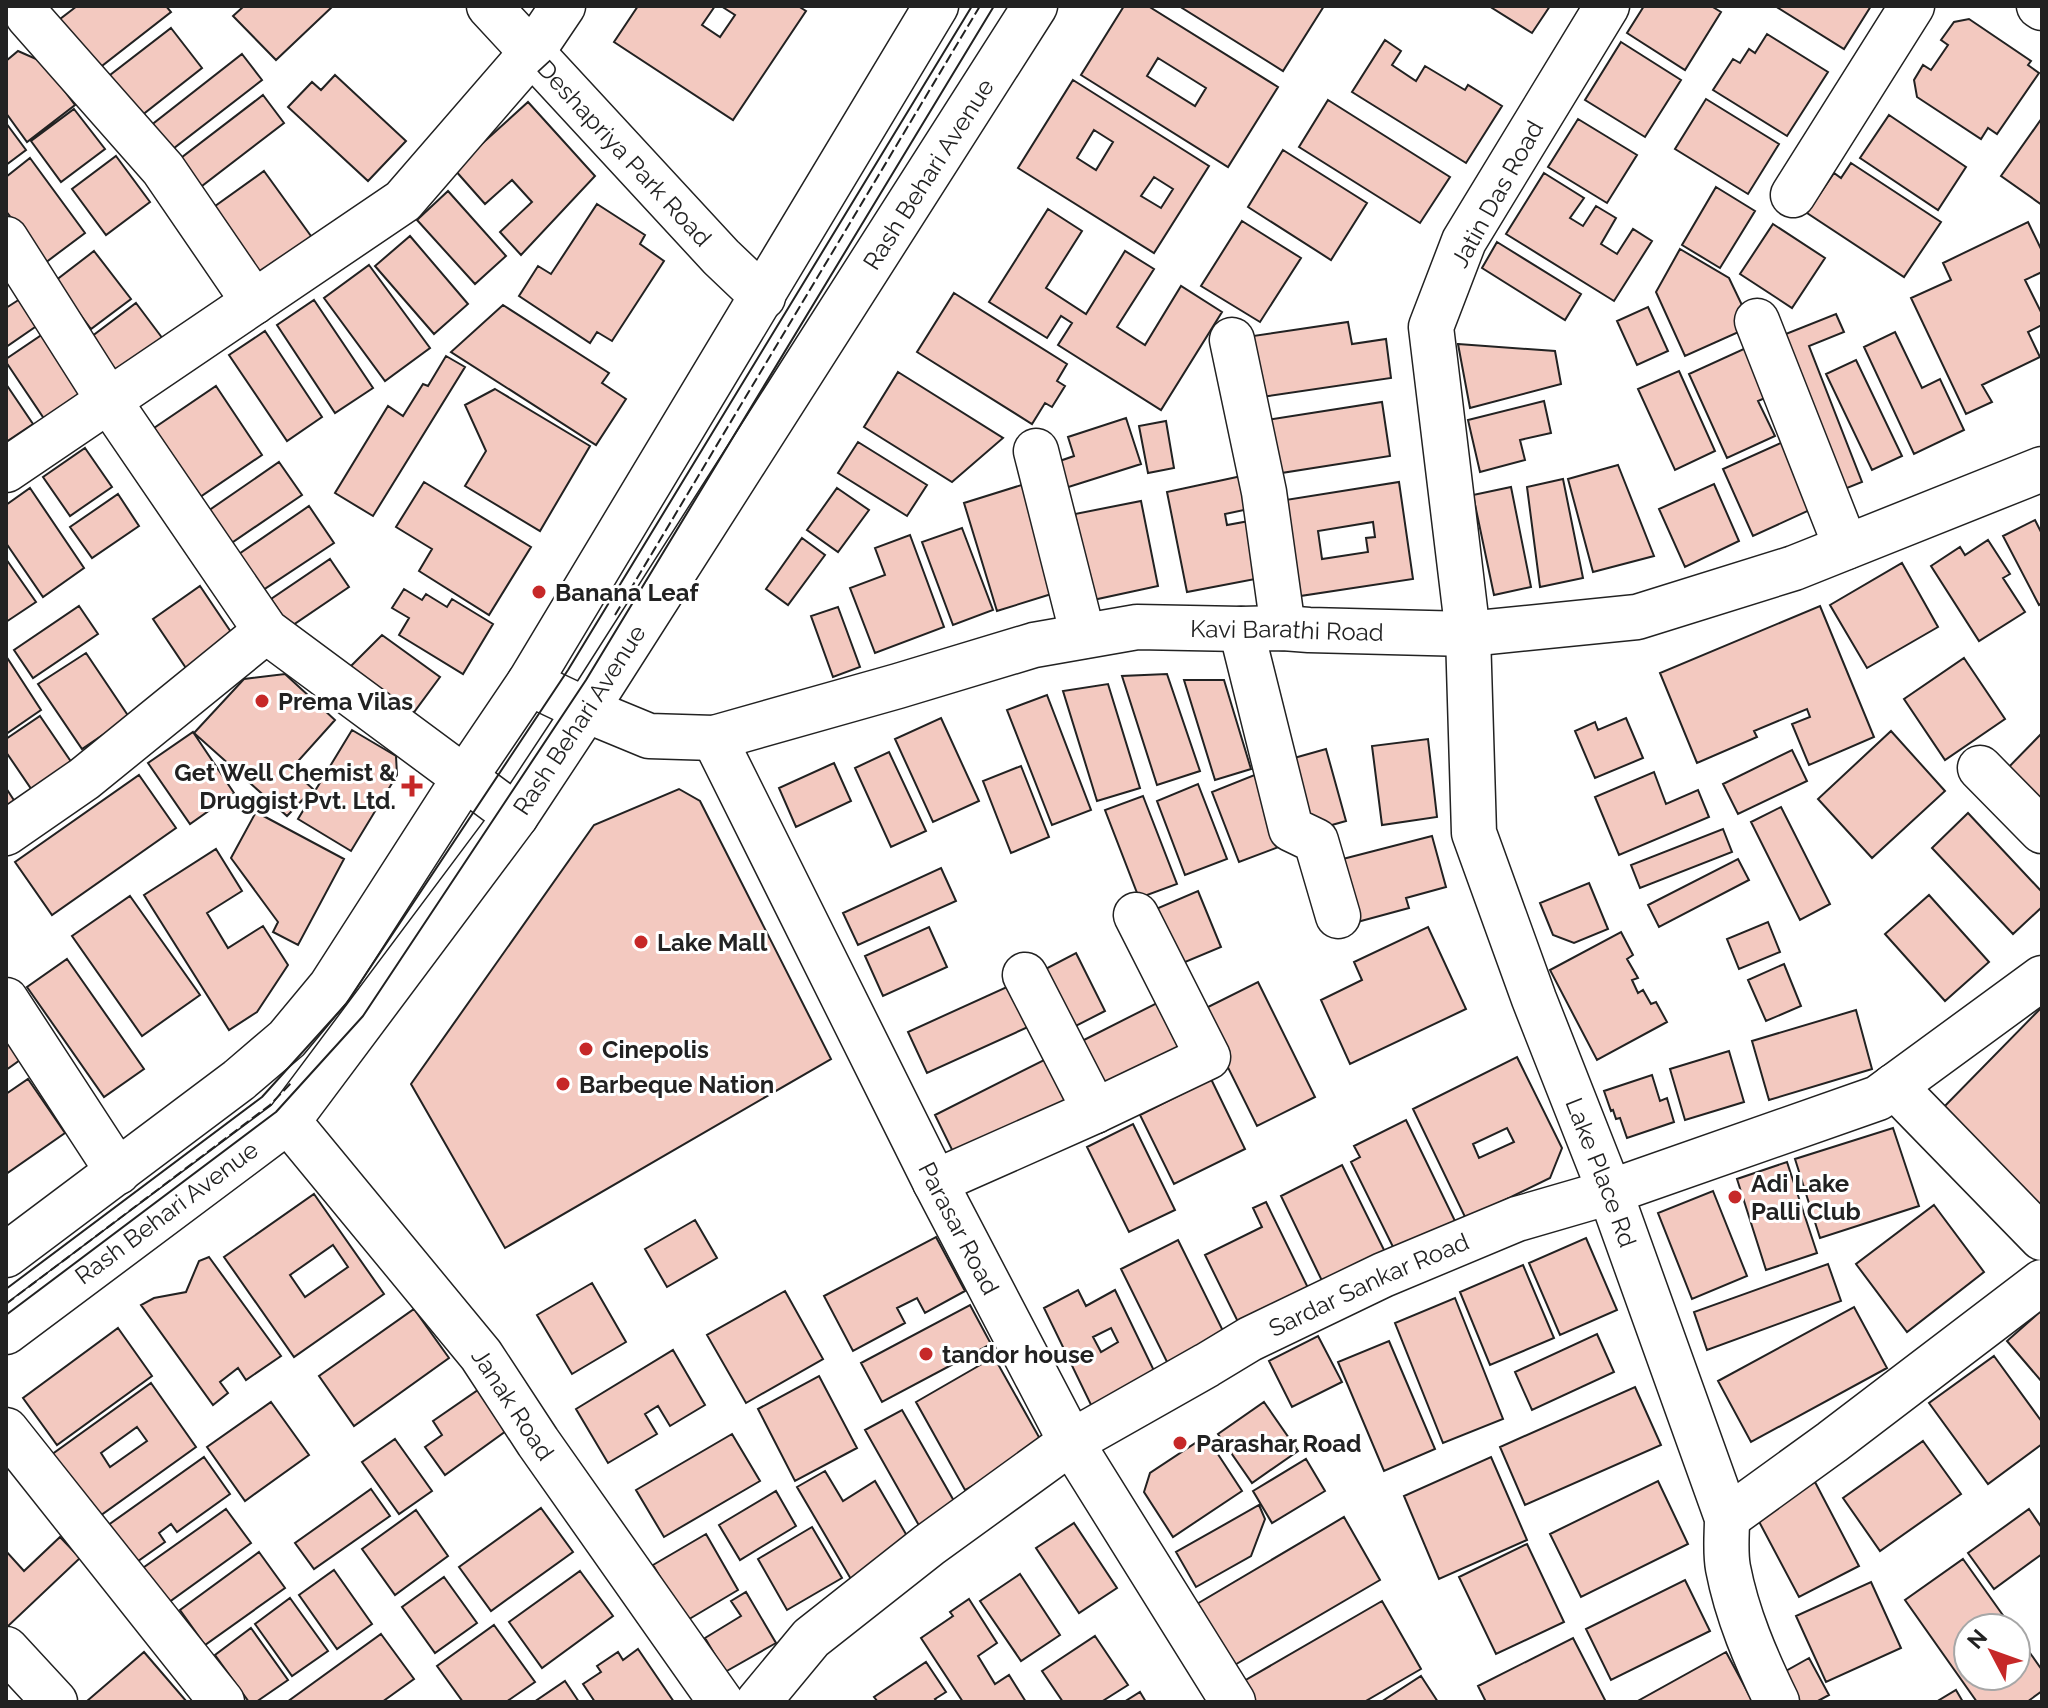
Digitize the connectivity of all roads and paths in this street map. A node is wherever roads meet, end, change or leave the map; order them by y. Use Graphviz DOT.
graph roads {
  1 [pos="489,6"];
  2 [pos="563,6"];
  3 [pos="936,6"];
  4 [pos="1035,6"];
  5 [pos="1607,6"];
  6 [pos="1912,6"];
  7 [pos="24,19"];
  8 [pos="532,52"];
  9 [pos="1793,195"];
  10 [pos="6,239"];
  11 [pos="763,297"];
  12 [pos="254,302"];
  13 [pos="1757,321"];
  14 [pos="1232,340"];
  15 [pos="109,401"];
  16 [pos="1036,451"];
  17 [pos="2042,469"];
  18 [pos="6,470"];
  19 [pos="1846,547"];
  20 [pos="1262,628"];
  21 [pos="266,631"];
  22 [pos="1468,634"];
  23 [pos="1083,636"];
  24 [pos="529,683"];
  25 [pos="586,710"];
  26 [pos="714,738"];
  27 [pos="1980,768"];
  28 [pos="464,779"];
  29 [pos="516,816"];
  30 [pos="2042,831"];
  31 [pos="6,833"];
  32 [pos="1136,915"];
  33 [pos="1338,916"];
  34 [pos="1025,975"];
  35 [pos="2042,978"];
  36 [pos="6,1000"];
  37 [pos="1894,1086"];
  38 [pos="1095,1111"];
  39 [pos="288,1121"];
  40 [pos="118,1172"];
  41 [pos="935,1182"];
  42 [pos="1610,1192"];
  43 [pos="2042,1238"];
  44 [pos="6,1255"];
  45 [pos="2042,1282"];
  46 [pos="6,1332"];
  47 [pos="6,1430"];
  48 [pos="1071,1442"];
  49 [pos="1727,1518"];
  50 [pos="6,1649"];
  51 [pos="55,1702"];
  52 [pos="222,1702"];
  53 [pos="721,1702"];
  54 [pos="758,1702"];
  55 [pos="1233,1702"];
  56 [pos="1777,1702"];
  1 -- 8 [label="street, Deshapriya Park Road"];
  2 -- 8 [label="street"];
  3 -- 11 [label="street"];
  4 -- 25 [label="street, Rash Behari Avenue"];
  5 -- 22 [label="street, Jatin Das Road"];
  6 -- 9 [label="street"];
  7 -- 12 [label="street"];
  8 -- 11 [label="street, Deshapriya Park Road"];
  8 -- 12 [label="street"];
  10 -- 15 [label="street"];
  11 -- 24 [label="street"];
  12 -- 15 [label="street"];
  13 -- 19 [label="street"];
  14 -- 20 [label="street"];
  15 -- 18 [label="street"];
  15 -- 21 [label="street"];
  16 -- 23 [label="street"];
  17 -- 19 [label="street, Kavi Barathi Road"];
  19 -- 22 [label="street, Kavi Barathi Road"];
  20 -- 22 [label="street, Kavi Barathi Road"];
  20 -- 23 [label="street, Kavi Barathi Road"];
  20 -- 33 [label="street"];
  21 -- 28 [label="street"];
  21 -- 31 [label="street"];
  22 -- 42 [label="street, Lake Place Rd"];
  23 -- 26 [label="street, Kavi Barathi Road"];
  24 -- 25 [label="street, Kavi Barathi Road"];
  24 -- 28 [label="street"];
  25 -- 26 [label="street, Kavi Barathi Road"];
  25 -- 29 [label="street, Rash Behari Avenue"];
  26 -- 41 [label="street, Parasar Road"];
  27 -- 30 [label="street"];
  28 -- 29 [label="street"];
  28 -- 40 [label="street"];
  29 -- 39 [label="street, Rash Behari Avenue"];
  32 -- 38 [label="street"];
  34 -- 38 [label="street"];
  35 -- 37 [label="street, Sardar Sankar Road"];
  36 -- 40 [label="street"];
  37 -- 42 [label="street, Sardar Sankar Road"];
  37 -- 43 [label="street"];
  38 -- 41 [label="street"];
  39 -- 46 [label="street, Rash Behari Avenue"];
  39 -- 53 [label="street, Janak Road"];
  40 -- 44 [label="street"];
  41 -- 48 [label="street, Parasar Road"];
  42 -- 48 [label="street, Sardar Sankar Road"];
  42 -- 49 [label="street, Lake Place Rd"];
  45 -- 49 [label="street"];
  47 -- 52 [label="street"];
  48 -- 54 [label="street, Sardar Sankar Road"];
  48 -- 55 [label="street, Parasar Road"];
  49 -- 56 [label="street, Lake Place Rd"];
  50 -- 51 [label="street"];
}
